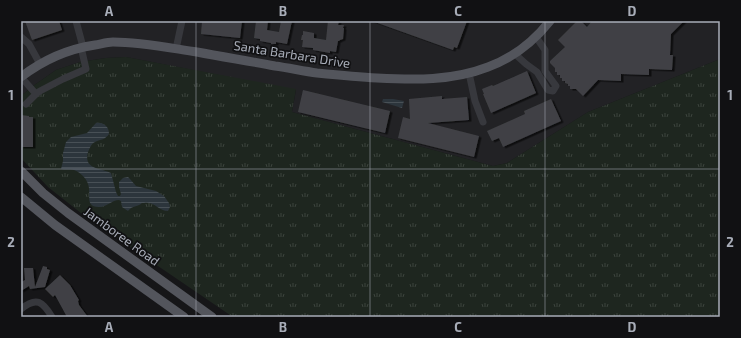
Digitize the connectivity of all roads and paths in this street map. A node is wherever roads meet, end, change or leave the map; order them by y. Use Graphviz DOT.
graph roads {
  1 [pos="76,21"];
  2 [pos="182,21"];
  3 [pos="550,21"];
  4 [pos="21,37"];
  5 [pos="536,37"];
  6 [pos="82,47"];
  7 [pos="176,49"];
  8 [pos="515,54"];
  9 [pos="40,64"];
  10 [pos="469,73"];
  11 [pos="21,77"];
  12 [pos="36,94"];
  13 [pos="26,104"];
  14 [pos="483,122"];
  15 [pos="21,171"];
  16 [pos="21,198"];
  17 [pos="21,308"];
  18 [pos="52,317"];
  19 [pos="184,317"];
  20 [pos="212,317"];
  1 -- 6 [label="street"];
  2 -- 7 [label="street"];
  3 -- 5 [label="main road, Santa Barbara Drive"];
  4 -- 9 [label="street"];
  5 -- 8 [label="main road, Santa Barbara Drive"];
  5 -- 8 [label="street"];
  6 -- 7 [label="main road, Santa Barbara Drive"];
  6 -- 9 [label="main road, Santa Barbara Drive"];
  6 -- 12 [label="street"];
  7 -- 10 [label="main road, Santa Barbara Drive"];
  8 -- 10 [label="main road, Santa Barbara Drive"];
  9 -- 11 [label="main road, Santa Barbara Drive"];
  10 -- 14 [label="street"];
  11 -- 12 [label="street"];
  12 -- 13 [label="street"];
  15 -- 20 [label="main road, Jamboree Road"];
  16 -- 19 [label="main road"];
  17 -- 18 [label="street"];
}
